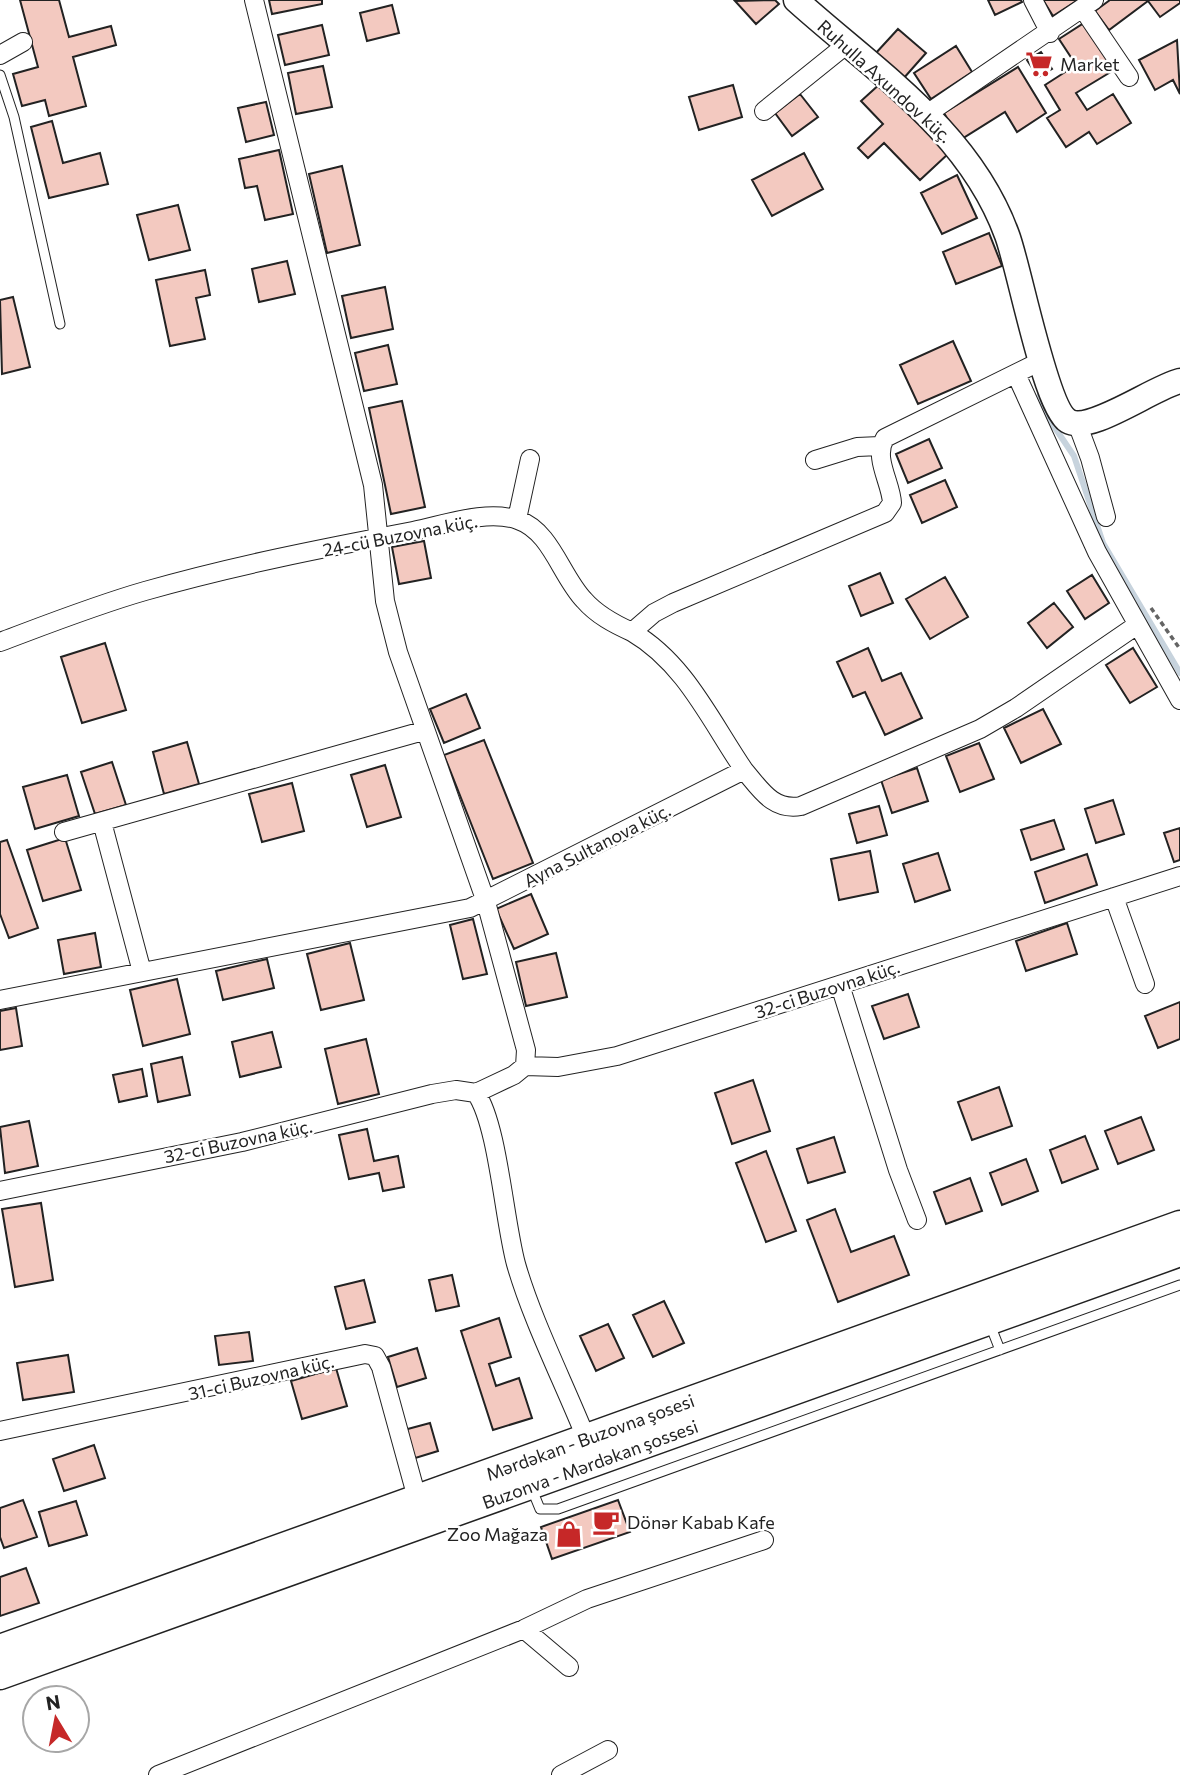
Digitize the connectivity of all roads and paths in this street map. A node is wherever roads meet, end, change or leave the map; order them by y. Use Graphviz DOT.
graph roads {
  1 [pos="254,0"];
  2 [pos="796,0"];
  3 [pos="1033,0"];
  4 [pos="1088,4"];
  5 [pos="1051,33"];
  6 [pos="23,42"];
  7 [pos="846,45"];
  8 [pos="0,55"];
  9 [pos="0,75"];
  10 [pos="1129,78"];
  11 [pos="764,111"];
  12 [pos="927,114"];
  13 [pos="60,324"];
  14 [pos="1041,362"];
  15 [pos="1016,374"];
  16 [pos="1180,382"];
  17 [pos="1077,424"];
  18 [pos="880,446"];
  19 [pos="530,459"];
  20 [pos="815,460"];
  21 [pos="1106,517"];
  22 [pos="517,519"];
  23 [pos="380,537"];
  24 [pos="1137,625"];
  25 [pos="632,632"];
  26 [pos="0,642"];
  27 [pos="1180,700"];
  28 [pos="423,731"];
  29 [pos="744,770"];
  30 [pos="102,822"];
  31 [pos="64,832"];
  32 [pos="1180,876"];
  33 [pos="1114,897"];
  34 [pos="486,902"];
  35 [pos="142,972"];
  36 [pos="1145,984"];
  37 [pos="840,985"];
  38 [pos="0,1000"];
  39 [pos="525,1066"];
  40 [pos="475,1093"];
  41 [pos="0,1191"];
  42 [pos="917,1220"];
  43 [pos="1180,1225"];
  44 [pos="1180,1252"];
  45 [pos="1180,1285"];
  46 [pos="989,1321"];
  47 [pos="1000,1350"];
  48 [pos="0,1431"];
  49 [pos="586,1438"];
  50 [pos="530,1485"];
  51 [pos="417,1498"];
  52 [pos="764,1540"];
  53 [pos="524,1629"];
  54 [pos="0,1649"];
  55 [pos="569,1667"];
  56 [pos="0,1675"];
  57 [pos="608,1750"];
  58 [pos="158,1775"];
  59 [pos="561,1775"];
  1 -- 23 [label="street"];
  2 -- 7 [label="street, Ruhulla Axundov küç."];
  3 -- 5 [label="street"];
  4 -- 5 [label="street"];
  4 -- 10 [label="street"];
  5 -- 12 [label="street"];
  6 -- 8 [label="street"];
  7 -- 11 [label="street"];
  7 -- 12 [label="street, Ruhulla Axundov küç."];
  9 -- 13 [label="lane"];
  12 -- 14 [label="street, Ruhulla Axundov küç."];
  14 -- 15 [label="street"];
  14 -- 17 [label="street, Ruhulla Axundov küç."];
  15 -- 18 [label="street"];
  15 -- 24 [label="street"];
  16 -- 17 [label="street"];
  17 -- 21 [label="street"];
  18 -- 20 [label="street"];
  18 -- 25 [label="street"];
  19 -- 22 [label="street"];
  22 -- 23 [label="street, 24-cü Buzovna küç."];
  22 -- 25 [label="street"];
  23 -- 26 [label="street, 24-cü Buzovna küç."];
  23 -- 28 [label="street"];
  24 -- 27 [label="street"];
  24 -- 29 [label="street"];
  25 -- 29 [label="street"];
  28 -- 30 [label="street"];
  28 -- 34 [label="street"];
  29 -- 34 [label="street, Ayna Sultanova küç."];
  30 -- 31 [label="street"];
  30 -- 35 [label="street"];
  32 -- 33 [label="street, 32-ci Buzovna küç."];
  33 -- 36 [label="street"];
  33 -- 37 [label="street, 32-ci Buzovna küç."];
  34 -- 35 [label="street, Ayna Sultanova küç."];
  34 -- 39 [label="street"];
  35 -- 38 [label="street, Ayna Sultanova küç."];
  37 -- 39 [label="street, 32-ci Buzovna küç."];
  37 -- 42 [label="street"];
  39 -- 40 [label="street, 32-ci Buzovna küç."];
  40 -- 41 [label="street, 32-ci Buzovna küç."];
  40 -- 49 [label="street"];
  43 -- 49 [label="main road, Mərdəkan - Buzovna şosesi"];
  44 -- 46 [label="main road, Buzonva - Mərdəkan şossesi"];
  45 -- 47 [label="lane"];
  46 -- 47 [label="lane"];
  46 -- 50 [label="main road, Buzonva - Mərdəkan şossesi"];
  47 -- 50 [label="lane"];
  48 -- 51 [label="street, 31-ci Buzovna küç."];
  49 -- 51 [label="main road, Mərdəkan - Buzovna şosesi"];
  50 -- 56 [label="main road, Buzonva - Mərdəkan şossesi"];
  51 -- 54 [label="main road, Mərdəkan - Buzovna şosesi"];
  52 -- 53 [label="street"];
  53 -- 55 [label="street"];
  53 -- 58 [label="street"];
  57 -- 59 [label="street"];
}
